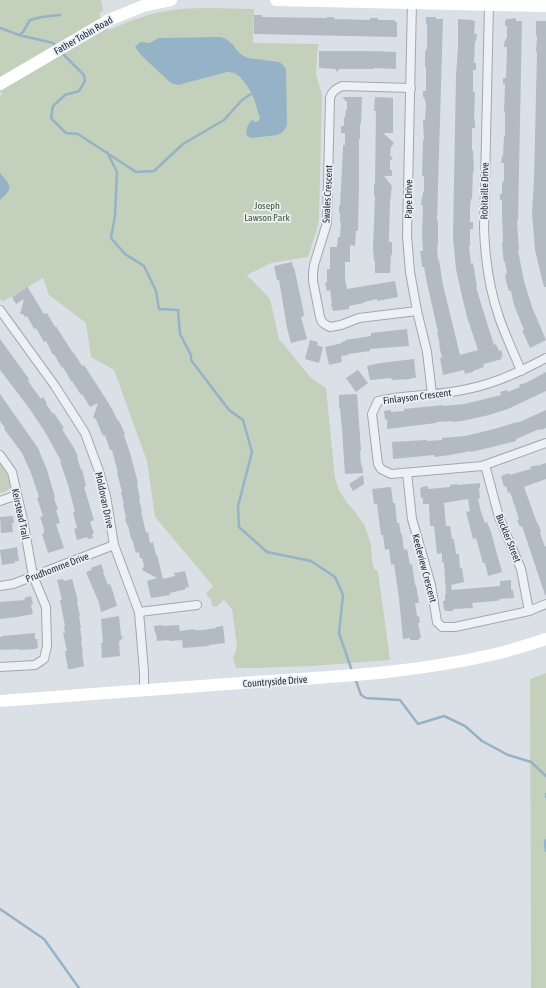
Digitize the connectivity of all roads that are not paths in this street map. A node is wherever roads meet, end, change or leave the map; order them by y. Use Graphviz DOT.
graph roads {
  1 [pos="171,0"];
  2 [pos="276,0"];
  3 [pos="145,2"];
  4 [pos="412,2"];
  5 [pos="489,5"];
  6 [pos="546,6"];
  7 [pos="1,83"];
  8 [pos="411,88"];
  9 [pos="0,310"];
  10 [pos="417,311"];
  11 [pos="546,358"];
  12 [pos="521,371"];
  13 [pos="432,394"];
  14 [pos="546,443"];
  15 [pos="0,455"];
  16 [pos="485,465"];
  17 [pos="407,473"];
  18 [pos="17,495"];
  19 [pos="0,500"];
  20 [pos="114,545"];
  21 [pos="33,576"];
  22 [pos="0,586"];
  23 [pos="546,604"];
  24 [pos="197,605"];
  25 [pos="529,611"];
  26 [pos="139,612"];
  27 [pos="546,639"];
  28 [pos="0,667"];
  29 [pos="144,690"];
  30 [pos="0,701"];
  1 -- 3 [label="main road, Father Tobin Road"];
  2 -- 4 [label="main road"];
  3 -- 7 [label="main road, Father Tobin Road"];
  4 -- 5 [label="main road"];
  4 -- 8 [label="street, Pape Drive"];
  5 -- 6 [label="main road"];
  5 -- 12 [label="street, Robitaille Drive"];
  8 -- 10 [label="street, Pape Drive"];
  8 -- 10 [label="street, Swales Crescent"];
  9 -- 20 [label="street, Moldovan Drive"];
  10 -- 13 [label="street, Pape Drive"];
  11 -- 12 [label="street, Finlayson Crescent"];
  12 -- 13 [label="street, Finlayson Crescent"];
  13 -- 17 [label="street, Finlayson Crescent"];
  14 -- 16 [label="street, Finlayson Crescent"];
  15 -- 18 [label="street, Keirstead Trail"];
  16 -- 17 [label="street, Finlayson Crescent"];
  16 -- 25 [label="street, Buckler Street"];
  17 -- 25 [label="street, Keeleview Crescent"];
  18 -- 19 [label="street"];
  18 -- 21 [label="street, Keirstead Trail"];
  20 -- 21 [label="street, Prudhomme Drive"];
  20 -- 26 [label="street, Moldovan Drive"];
  21 -- 22 [label="street, Prudhomme Drive"];
  21 -- 28 [label="street, Keirstead Trail"];
  23 -- 25 [label="street, Keeleview Crescent"];
  24 -- 26 [label="street"];
  26 -- 29 [label="street, Moldovan Drive"];
  27 -- 29 [label="main road, Countryside Drive"];
  29 -- 30 [label="main road, Countryside Drive"];
}
